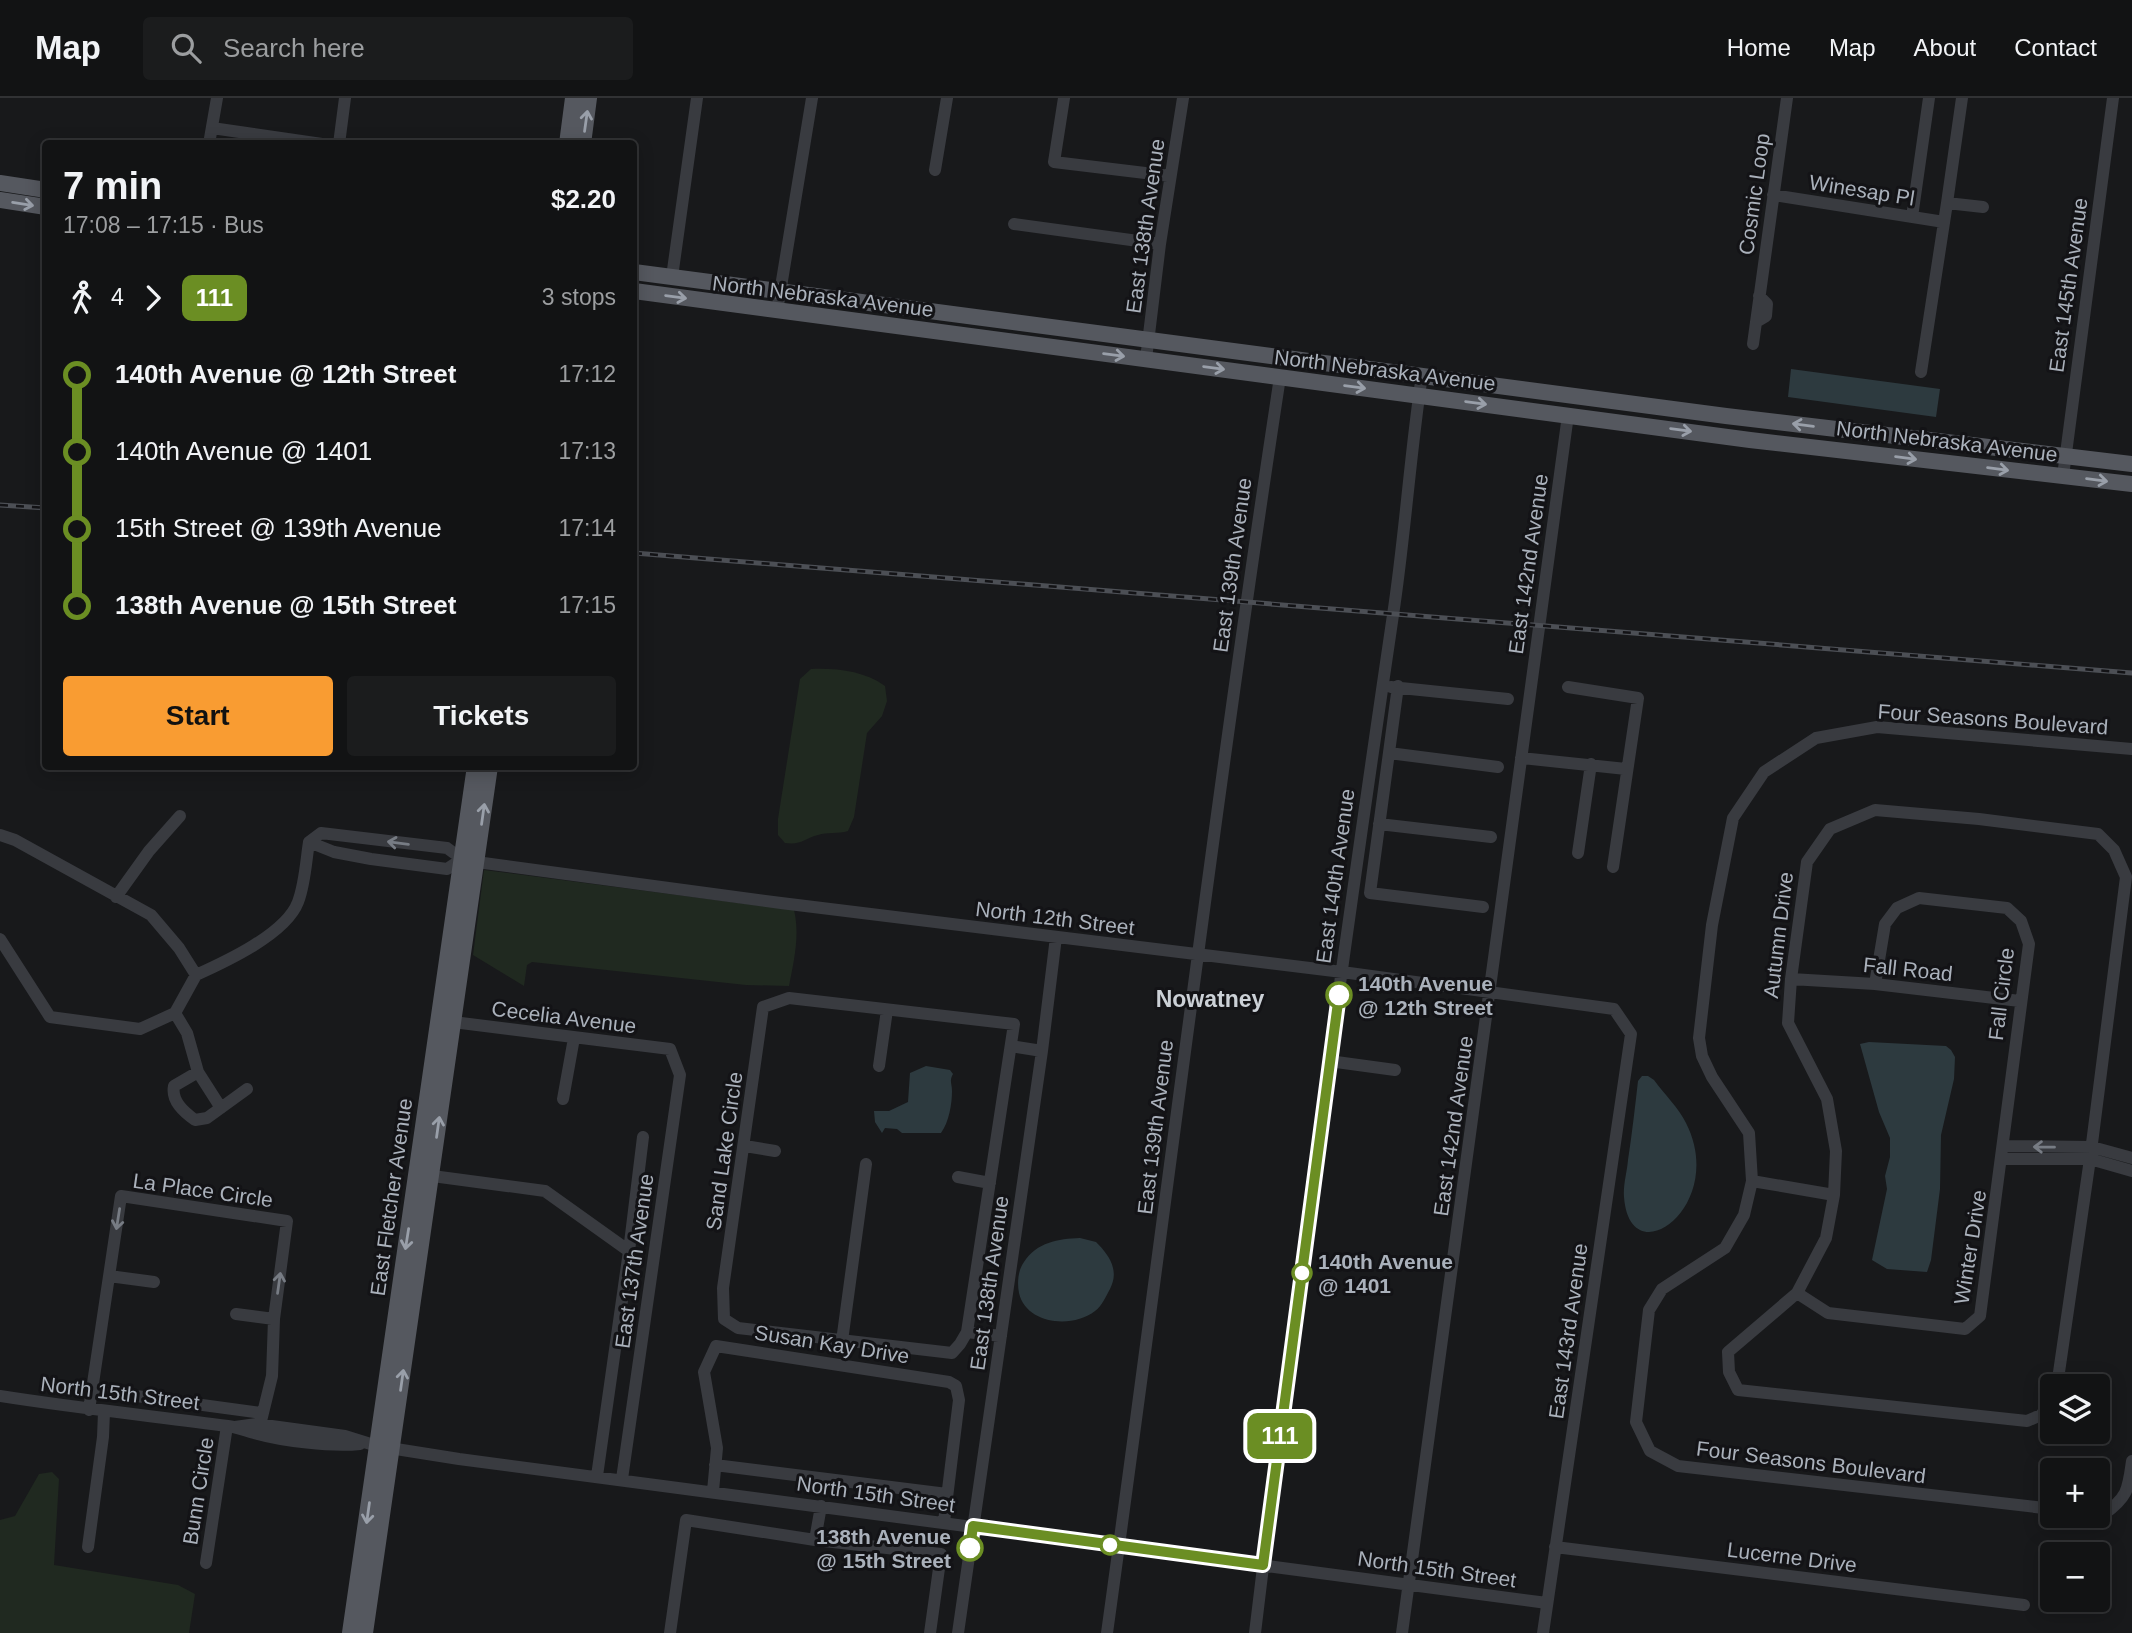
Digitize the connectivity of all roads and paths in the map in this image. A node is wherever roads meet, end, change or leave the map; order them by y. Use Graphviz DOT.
graph roads {
  1 [pos="217,98"];
  2 [pos="573,98"];
  3 [pos="589,98"];
  4 [pos="697,98"];
  5 [pos="811,98"];
  6 [pos="947,98"];
  7 [pos="1064,98"];
  8 [pos="1183,98"];
  9 [pos="1787,98"];
  10 [pos="1929,98"];
  11 [pos="1962,98"];
  12 [pos="2113,98"];
  13 [pos="342,102"];
  14 [pos="212,128"];
  15 [pos="210,140"];
  16 [pos="294,140"];
  17 [pos="339,140"];
  18 [pos="568,140"];
  19 [pos="584,140"];
  20 [pos="935,170"];
  21 [pos="1170,176"];
  22 [pos="0,183"];
  23 [pos="42,189"];
  24 [pos="1773,195"];
  25 [pos="0,201"];
  26 [pos="1947,203"];
  27 [pos="42,206"];
  28 [pos="1983,207"];
  29 [pos="1912,217"];
  30 [pos="1944,222"];
  31 [pos="1013,224"];
  32 [pos="1160,244"];
  33 [pos="637,271"];
  34 [pos="672,277"];
  35 [pos="637,291"];
  36 [pos="781,291"];
  37 [pos="930,310"];
  38 [pos="777,312"];
  39 [pos="831,317"];
  40 [pos="1081,330"];
  41 [pos="958,335"];
  42 [pos="1149,339"];
  43 [pos="1753,344"];
  44 [pos="1146,359"];
  45 [pos="1404,372"];
  46 [pos="1921,372"];
  47 [pos="1422,375"];
  48 [pos="1280,377"];
  49 [pos="1401,393"];
  50 [pos="1554,393"];
  51 [pos="1419,395"];
  52 [pos="1568,415"];
  53 [pos="2065,456"];
  54 [pos="2132,464"];
  55 [pos="2063,476"];
  56 [pos="2132,484"];
  57 [pos="1398,686"];
  58 [pos="1568,687"];
  59 [pos="1380,693"];
  60 [pos="1507,699"];
  61 [pos="1395,710"];
  62 [pos="2132,750"];
  63 [pos="1389,753"];
  64 [pos="1521,758"];
  65 [pos="1591,764"];
  66 [pos="1498,767"];
  67 [pos="1626,769"];
  68 [pos="475,770"];
  69 [pos="489,770"];
  70 [pos="180,816"];
  71 [pos="1379,824"];
  72 [pos="0,835"];
  73 [pos="1491,837"];
  74 [pos="309,842"];
  75 [pos="1578,853"];
  76 [pos="469,861"];
  77 [pos="1613,867"];
  78 [pos="116,897"];
  79 [pos="1483,907"];
  80 [pos="451,923"];
  81 [pos="1056,937"];
  82 [pos="0,939"];
  83 [pos="1197,956"];
  84 [pos="1342,972"];
  85 [pos="196,975"];
  86 [pos="1791,979"];
  87 [pos="1875,984"];
  88 [pos="1490,992"];
  89 [pos="2020,1001"];
  90 [pos="887,1010"];
  91 [pos="175,1013"];
  92 [pos="453,1022"];
  93 [pos="1631,1034"];
  94 [pos="574,1038"];
  95 [pos="1011,1046"];
  96 [pos="670,1049"];
  97 [pos="1042,1051"];
  98 [pos="1329,1061"];
  99 [pos="879,1066"];
  100 [pos="1395,1070"];
  101 [pos="198,1072"];
  102 [pos="247,1089"];
  103 [pos="563,1099"];
  104 [pos="221,1108"];
  105 [pos="643,1137"];
  106 [pos="745,1146"];
  107 [pos="775,1151"];
  108 [pos="2003,1153"];
  109 [pos="2091,1153"];
  110 [pos="2132,1158"];
  111 [pos="866,1164"];
  112 [pos="2132,1171"];
  113 [pos="425,1175"];
  114 [pos="958,1177"];
  115 [pos="1752,1181"];
  116 [pos="990,1183"];
  117 [pos="1834,1195"];
  118 [pos="629,1251"];
  119 [pos="109,1276"];
  120 [pos="154,1282"];
  121 [pos="1797,1293"];
  122 [pos="236,1314"];
  123 [pos="274,1320"];
  124 [pos="967,1332"];
  125 [pos="1001,1336"];
  126 [pos="842,1341"];
  127 [pos="2059,1374"];
  128 [pos="92,1390"];
  129 [pos="0,1396"];
  130 [pos="89,1410"];
  131 [pos="104,1412"];
  132 [pos="2040,1415"];
  133 [pos="261,1419"];
  134 [pos="231,1427"];
  135 [pos="379,1446"];
  136 [pos="2132,1461"];
  137 [pos="715,1465"];
  138 [pos="597,1476"];
  139 [pos="622,1479"];
  140 [pos="713,1491"];
  141 [pos="947,1494"];
  142 [pos="821,1506"];
  143 [pos="2040,1508"];
  144 [pos="2110,1509"];
  145 [pos="943,1522"];
  146 [pos="973,1526"];
  147 [pos="815,1540"];
  148 [pos="1119,1546"];
  149 [pos="88,1547"];
  150 [pos="1555,1547"];
  151 [pos="206,1563"];
  152 [pos="1263,1565"];
  153 [pos="1409,1584"];
  154 [pos="1547,1603"];
  155 [pos="2024,1605"];
  156 [pos="350,1633"];
  157 [pos="365,1633"];
  158 [pos="670,1633"];
  159 [pos="930,1633"];
  160 [pos="958,1633"];
  161 [pos="1107,1633"];
  162 [pos="1255,1633"];
  163 [pos="1402,1633"];
  164 [pos="1543,1633"];
  1 -- 14 [label="street"];
  2 -- 18 [label="main road"];
  19 -- 3 [label="main road, one-way"];
  4 -- 34 [label="street"];
  5 -- 36 [label="street"];
  6 -- 20 [label="street"];
  7 -- 21 [label="street"];
  8 -- 21 [label="street, East 138th Avenue"];
  9 -- 24 [label="street, Cosmic Loop"];
  10 -- 29 [label="street"];
  11 -- 26 [label="street"];
  12 -- 53 [label="street, East 145th Avenue"];
  13 -- 17 [label="street"];
  14 -- 15 [label="street"];
  14 -- 16 [label="street"];
  21 -- 32 [label="street, East 138th Avenue"];
  22 -- 23 [label="main road"];
  24 -- 29 [label="street, Winesap Pl"];
  24 -- 43 [label="street, Cosmic Loop"];
  25 -- 27 [label="main road, one-way"];
  26 -- 28 [label="street"];
  26 -- 30 [label="street"];
  29 -- 30 [label="street, Winesap Pl"];
  30 -- 46 [label="street"];
  31 -- 32 [label="street"];
  32 -- 42 [label="street, East 138th Avenue"];
  33 -- 34 [label="main road, North Nebraska Avenue"];
  34 -- 36 [label="main road, North Nebraska Avenue"];
  35 -- 38 [label="main road, North Nebraska Avenue, one-way"];
  36 -- 37 [label="main road, North Nebraska Avenue"];
  36 -- 38 [label="street"];
  37 -- 39 [label="main road"];
  37 -- 40 [label="main road, North Nebraska Avenue"];
  38 -- 39 [label="main road, North Nebraska Avenue"];
  39 -- 41 [label="main road, North Nebraska Avenue"];
  40 -- 41 [label="main road"];
  40 -- 42 [label="main road, North Nebraska Avenue"];
  41 -- 44 [label="main road, North Nebraska Avenue, one-way"];
  42 -- 44 [label="street, East 138th Avenue"];
  42 -- 45 [label="main road, North Nebraska Avenue"];
  44 -- 48 [label="main road, North Nebraska Avenue, one-way"];
  45 -- 47 [label="main road, North Nebraska Avenue"];
  45 -- 49 [label="main road"];
  47 -- 50 [label="main road, North Nebraska Avenue"];
  47 -- 51 [label="street, East 140th Avenue"];
  48 -- 49 [label="main road, North Nebraska Avenue, one-way"];
  48 -- 83 [label="street, East 139th Avenue"];
  49 -- 51 [label="main road, North Nebraska Avenue"];
  50 -- 52 [label="main road"];
  53 -- 50 [label="main road, North Nebraska Avenue, one-way"];
  51 -- 52 [label="main road, North Nebraska Avenue, one-way"];
  51 -- 59 [label="street, East 140th Avenue"];
  52 -- 55 [label="main road, North Nebraska Avenue, one-way"];
  52 -- 64 [label="street, East 142nd Avenue"];
  53 -- 54 [label="main road, North Nebraska Avenue"];
  53 -- 55 [label="street, East 145th Avenue"];
  55 -- 56 [label="main road, North Nebraska Avenue, one-way"];
  57 -- 59 [label="street"];
  57 -- 60 [label="street"];
  57 -- 61 [label="street"];
  58 -- 67 [label="street"];
  59 -- 61 [label="street"];
  59 -- 84 [label="street, East 140th Avenue"];
  61 -- 63 [label="street"];
  62 -- 115 [label="street, Four Seasons Boulevard"];
  63 -- 66 [label="street"];
  63 -- 71 [label="street"];
  64 -- 65 [label="street"];
  64 -- 88 [label="street, East 142nd Avenue"];
  65 -- 67 [label="street"];
  65 -- 75 [label="street"];
  67 -- 77 [label="street"];
  68 -- 76 [label="main road, East Fletcher Avenue"];
  76 -- 69 [label="main road, East Fletcher Avenue, one-way"];
  70 -- 78 [label="street"];
  71 -- 73 [label="street"];
  71 -- 79 [label="street"];
  72 -- 78 [label="street"];
  74 -- 76 [label="street"];
  76 -- 74 [label="street, one-way"];
  74 -- 85 [label="street"];
  76 -- 80 [label="main road, East Fletcher Avenue"];
  76 -- 81 [label="street, North 12th Street"];
  76 -- 92 [label="main road, East Fletcher Avenue"];
  78 -- 85 [label="street"];
  80 -- 92 [label="main road"];
  80 -- 113 [label="main road, East Fletcher Avenue"];
  81 -- 83 [label="street, North 12th Street"];
  81 -- 97 [label="street, East 138th Avenue"];
  82 -- 91 [label="street"];
  83 -- 84 [label="street, North 12th Street"];
  83 -- 148 [label="street, East 139th Avenue"];
  84 -- 88 [label="street, North 12th Street"];
  84 -- 98 [label="street, East 140th Avenue"];
  85 -- 91 [label="street"];
  86 -- 87 [label="street, Fall Road"];
  86 -- 109 [label="street, Autumn Drive"];
  86 -- 117 [label="street, Autumn Drive"];
  87 -- 89 [label="street, Fall Road"];
  87 -- 89 [label="street, Fall Circle"];
  88 -- 93 [label="street, North 12th Street"];
  88 -- 153 [label="street, East 142nd Avenue"];
  89 -- 108 [label="street, Fall Circle"];
  90 -- 95 [label="street, Sand Lake Circle"];
  90 -- 99 [label="street"];
  90 -- 106 [label="street, Sand Lake Circle"];
  91 -- 101 [label="street"];
  92 -- 94 [label="street, Cecelia Avenue"];
  113 -- 92 [label="main road, East Fletcher Avenue, one-way"];
  93 -- 150 [label="street, East 143rd Avenue"];
  94 -- 96 [label="street, Cecelia Avenue"];
  94 -- 103 [label="street"];
  95 -- 97 [label="street"];
  95 -- 116 [label="street"];
  96 -- 139 [label="street, East 137th Avenue"];
  97 -- 125 [label="street, East 138th Avenue"];
  98 -- 100 [label="street"];
  98 -- 152 [label="street, East 140th Avenue"];
  101 -- 104 [label="street"];
  101 -- 104 [label="street"];
  102 -- 104 [label="street"];
  105 -- 118 [label="street"];
  106 -- 107 [label="street"];
  106 -- 126 [label="street, Sand Lake Circle"];
  108 -- 109 [label="street"];
  108 -- 121 [label="street, Winter Drive"];
  109 -- 110 [label="street"];
  109 -- 112 [label="street"];
  109 -- 127 [label="street, Autumn Drive"];
  111 -- 126 [label="street"];
  113 -- 118 [label="street"];
  113 -- 135 [label="main road, East Fletcher Avenue"];
  114 -- 116 [label="street"];
  115 -- 117 [label="street"];
  115 -- 143 [label="street, Four Seasons Boulevard"];
  116 -- 124 [label="street"];
  117 -- 121 [label="street, Autumn Drive"];
  118 -- 138 [label="street"];
  119 -- 120 [label="street"];
  123 -- 119 [label="street, La Place Circle, one-way"];
  119 -- 128 [label="street, La Place Circle"];
  121 -- 132 [label="street, Autumn Drive"];
  122 -- 123 [label="street"];
  123 -- 133 [label="street, La Place Circle"];
  124 -- 125 [label="street"];
  124 -- 126 [label="street, Sand Lake Circle"];
  125 -- 146 [label="street, East 138th Avenue"];
  128 -- 130 [label="street, La Place Circle"];
  128 -- 133 [label="street"];
  129 -- 130 [label="street, North 15th Street"];
  130 -- 131 [label="street, North 15th Street"];
  131 -- 134 [label="street, North 15th Street"];
  131 -- 149 [label="street"];
  133 -- 134 [label="street, North 15th Street"];
  133 -- 135 [label="street, North 15th Street"];
  134 -- 135 [label="street, North 15th Street"];
  134 -- 151 [label="street, Bunn Circle"];
  135 -- 138 [label="street, North 15th Street"];
  135 -- 156 [label="main road, East Fletcher Avenue, one-way"];
  135 -- 157 [label="main road, East Fletcher Avenue"];
  136 -- 144 [label="street"];
  137 -- 140 [label="street, Susan Kay Drive"];
  137 -- 141 [label="street"];
  137 -- 141 [label="street, Susan Kay Drive"];
  138 -- 139 [label="street, North 15th Street"];
  139 -- 140 [label="street, North 15th Street"];
  140 -- 142 [label="street, North 15th Street"];
  141 -- 145 [label="street, Susan Kay Drive"];
  142 -- 145 [label="street, North 15th Street"];
  142 -- 147 [label="street"];
  145 -- 146 [label="street, North 15th Street"];
  146 -- 148 [label="street, North 15th Street"];
  146 -- 160 [label="street, East 138th Avenue"];
  147 -- 158 [label="street"];
  147 -- 159 [label="street"];
  148 -- 152 [label="street, North 15th Street"];
  148 -- 161 [label="street, East 139th Avenue"];
  150 -- 154 [label="street, East 143rd Avenue"];
  150 -- 155 [label="street, Lucerne Drive"];
  152 -- 153 [label="street, North 15th Street"];
  152 -- 162 [label="street, East 140th Avenue"];
  153 -- 154 [label="street, North 15th Street"];
  153 -- 163 [label="street, East 142nd Avenue"];
  154 -- 164 [label="street, East 143rd Avenue"];
}
